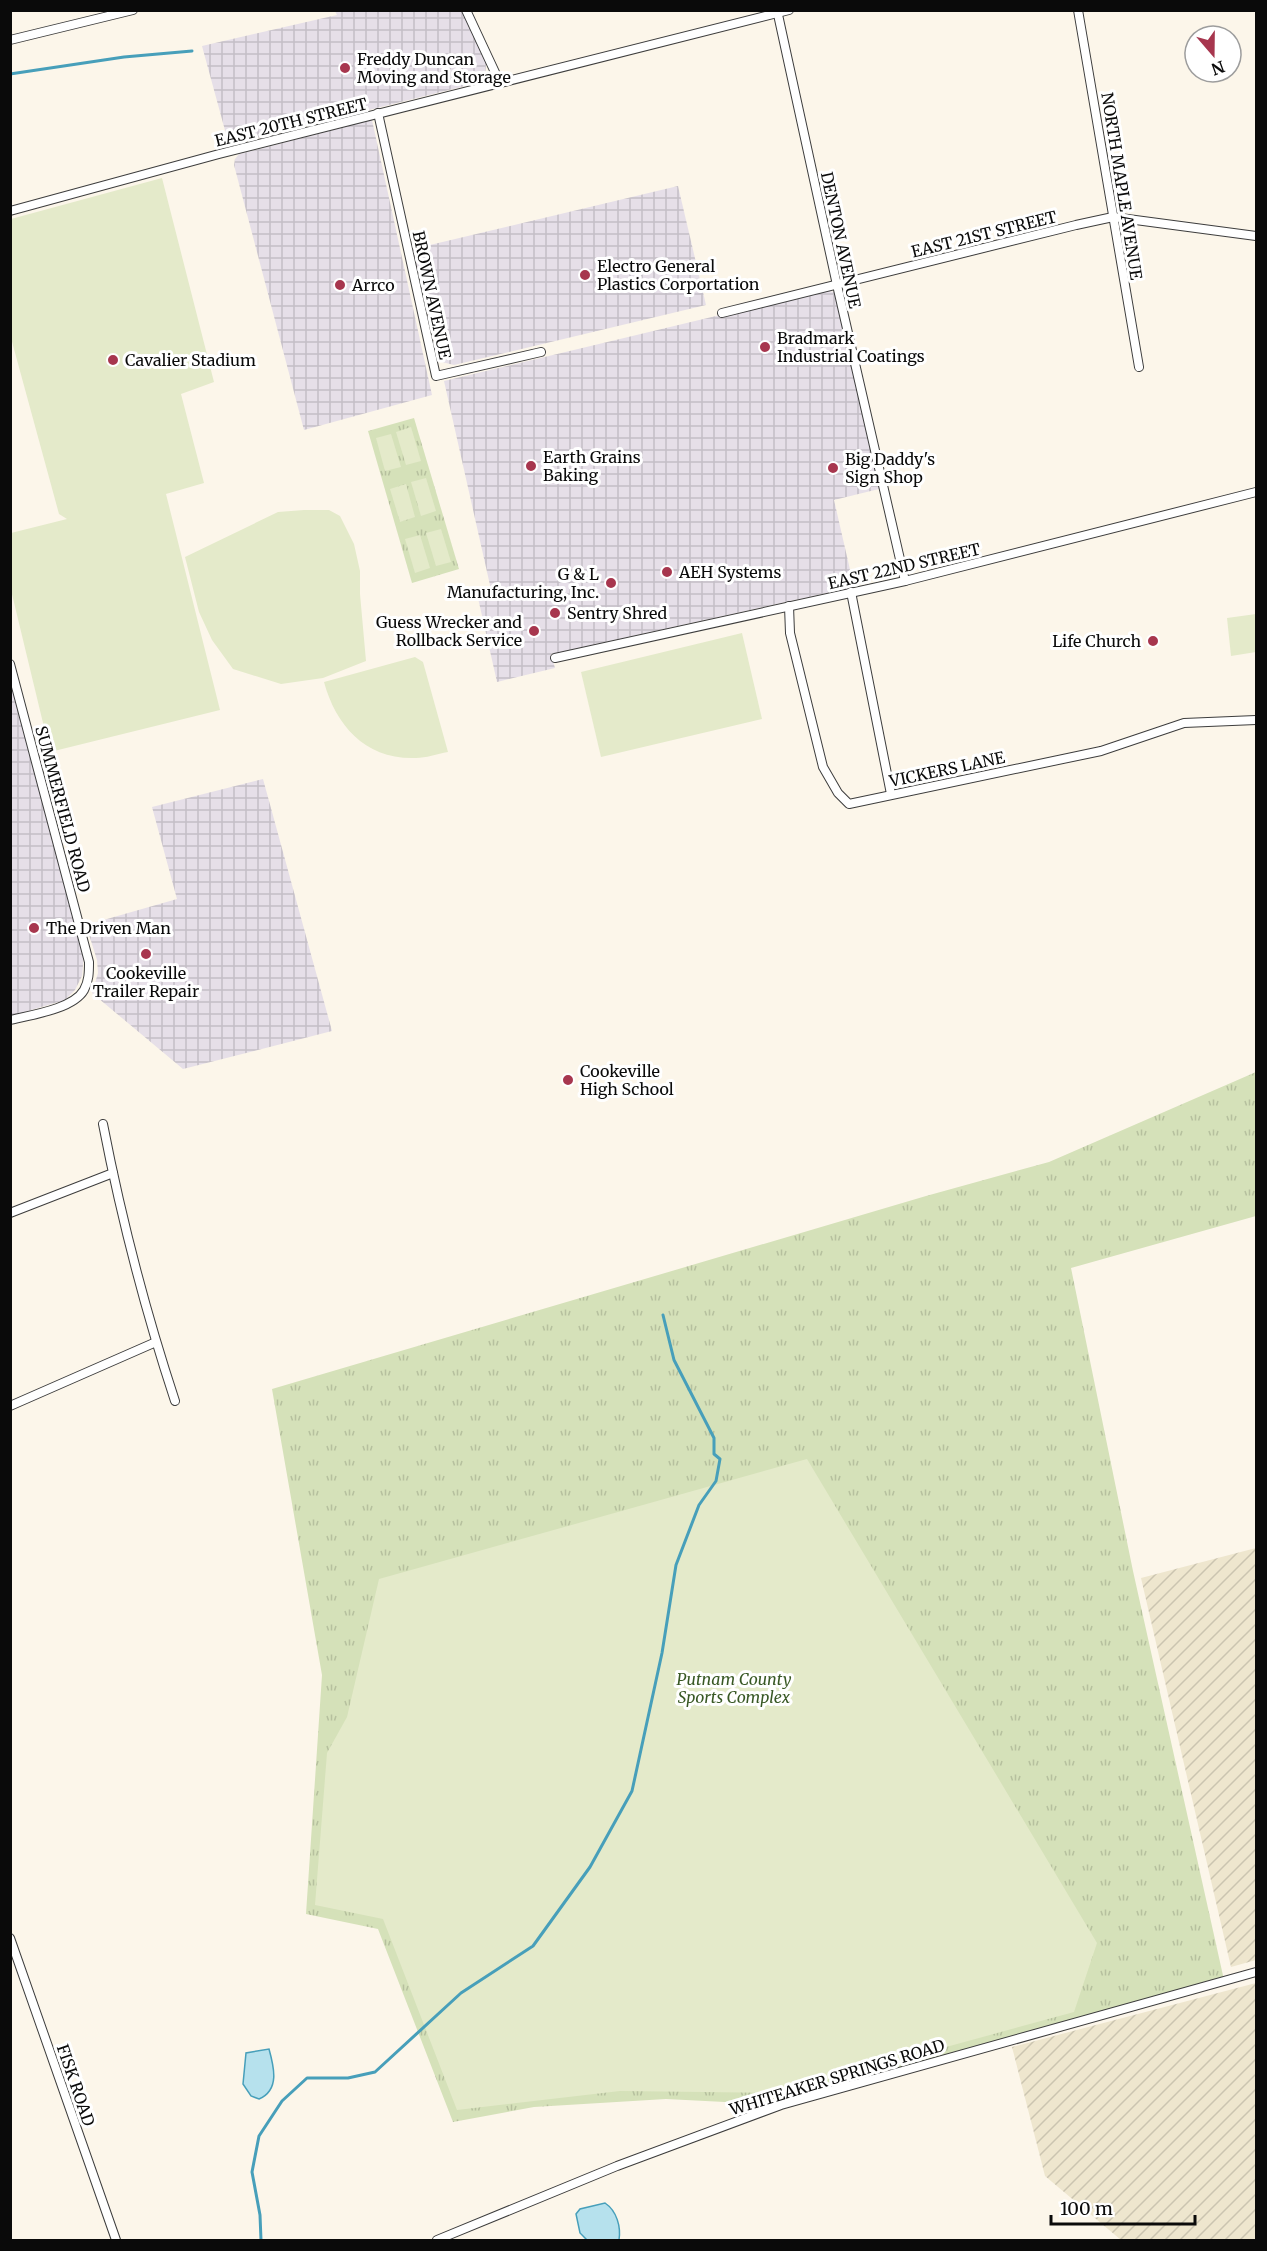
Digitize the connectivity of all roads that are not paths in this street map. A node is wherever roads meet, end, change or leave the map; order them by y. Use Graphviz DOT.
graph roads {
  1 [pos="133,10"];
  2 [pos="466,10"];
  3 [pos="789,10"];
  4 [pos="1078,10"];
  5 [pos="778,12"];
  6 [pos="10,40"];
  7 [pos="500,82"];
  8 [pos="378,114"];
  9 [pos="10,211"];
  10 [pos="1113,217"];
  11 [pos="1257,236"];
  12 [pos="837,285"];
  13 [pos="722,313"];
  14 [pos="541,352"];
  15 [pos="1139,367"];
  16 [pos="1257,492"];
  17 [pos="905,581"];
  18 [pos="851,592"];
  19 [pos="789,606"];
  20 [pos="555,658"];
  21 [pos="10,664"];
  22 [pos="1257,720"];
  23 [pos="891,794"];
  24 [pos="10,1020"];
  25 [pos="103,1124"];
  26 [pos="113,1173"];
  27 [pos="10,1213"];
  28 [pos="156,1342"];
  29 [pos="175,1401"];
  30 [pos="10,1406"];
  31 [pos="10,1938"];
  32 [pos="1257,1972"];
  33 [pos="116,2241"];
  34 [pos="437,2241"];
  1 -- 6 [label="street"];
  2 -- 7 [label="street"];
  3 -- 5 [label="street, EAST 20TH STREET"];
  4 -- 10 [label="street, NORTH MAPLE AVENUE"];
  5 -- 7 [label="street, EAST 20TH STREET"];
  5 -- 12 [label="street, DENTON AVENUE"];
  7 -- 8 [label="street, EAST 20TH STREET"];
  8 -- 9 [label="street, EAST 20TH STREET"];
  8 -- 14 [label="street, BROWN AVENUE"];
  10 -- 11 [label="street, EAST 21ST STREET"];
  10 -- 12 [label="street, EAST 21ST STREET"];
  10 -- 15 [label="street, NORTH MAPLE AVENUE"];
  12 -- 13 [label="street, EAST 21ST STREET"];
  12 -- 17 [label="street, DENTON AVENUE"];
  16 -- 17 [label="street, EAST 22ND STREET"];
  17 -- 18 [label="street, EAST 22ND STREET"];
  18 -- 19 [label="street, EAST 22ND STREET"];
  18 -- 23 [label="street"];
  19 -- 20 [label="street, EAST 22ND STREET"];
  19 -- 23 [label="street, VICKERS LANE"];
  21 -- 24 [label="street, SUMMERFIELD ROAD"];
  22 -- 23 [label="street, VICKERS LANE"];
  25 -- 26 [label="street"];
  26 -- 27 [label="street"];
  26 -- 28 [label="street"];
  28 -- 29 [label="street"];
  28 -- 30 [label="street"];
  31 -- 33 [label="street, FISK ROAD"];
  32 -- 34 [label="street, WHITEAKER SPRINGS ROAD"];
}
